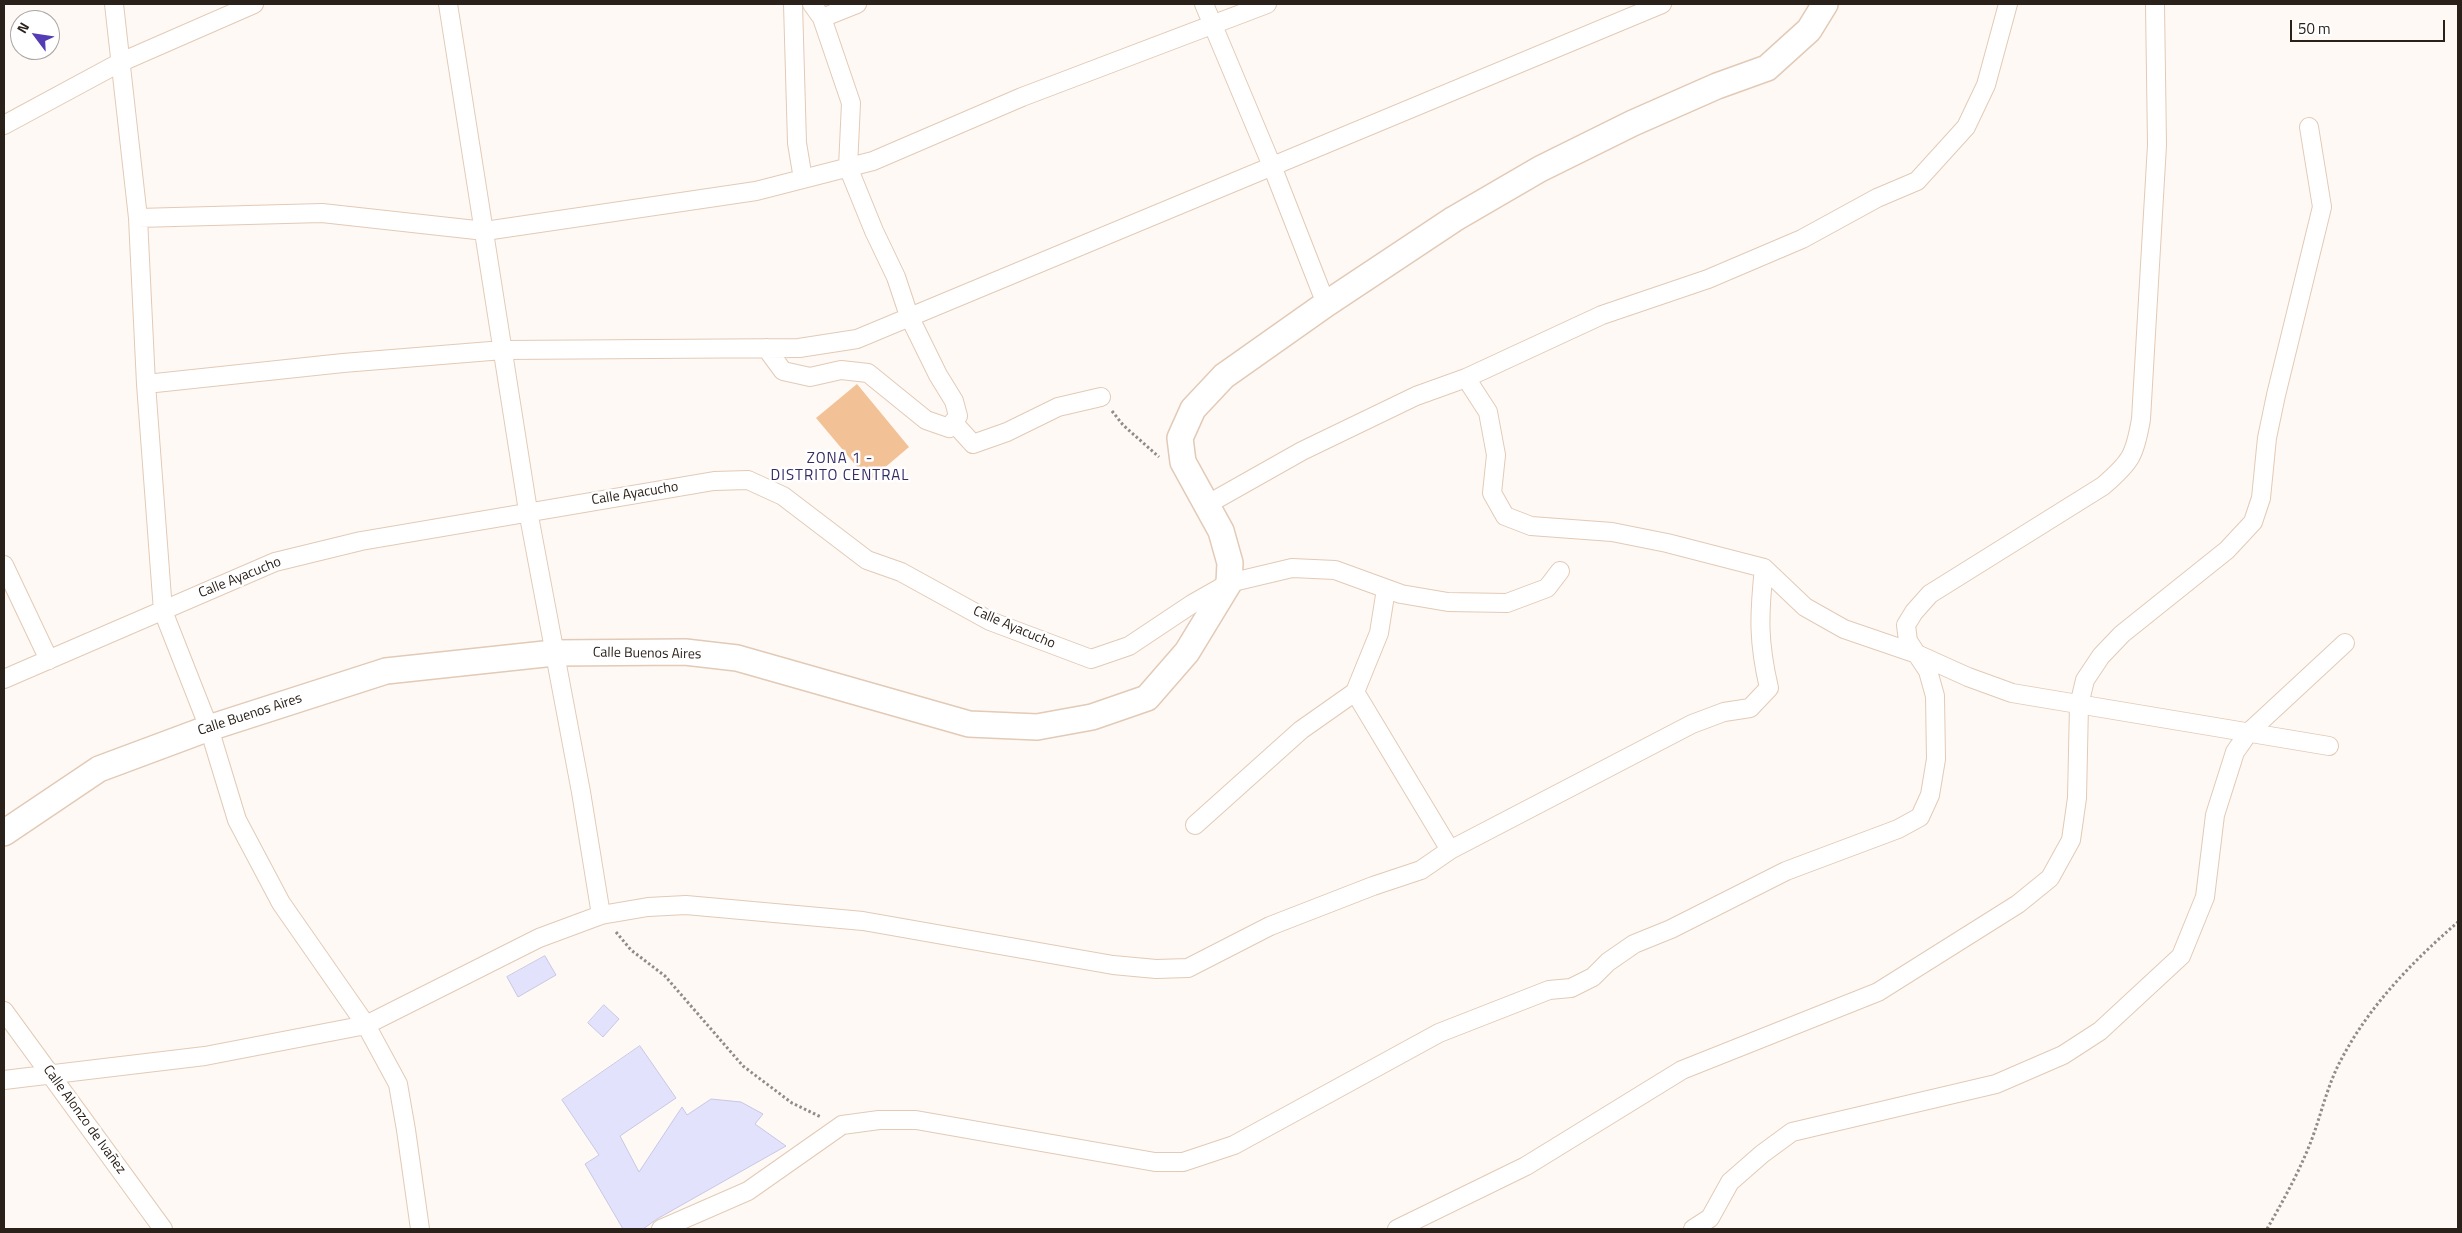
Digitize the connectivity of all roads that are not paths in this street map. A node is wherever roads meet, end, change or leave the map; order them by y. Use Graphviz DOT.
graph roads {
  1 [pos="114,4"];
  2 [pos="254,4"];
  3 [pos="448,4"];
  4 [pos="793,4"];
  5 [pos="857,4"];
  6 [pos="1204,4"];
  7 [pos="1267,4"];
  8 [pos="1662,4"];
  9 [pos="1825,4"];
  10 [pos="2008,4"];
  11 [pos="2155,4"];
  12 [pos="817,11"];
  13 [pos="1212,24"];
  14 [pos="119,63"];
  15 [pos="4,125"];
  16 [pos="2308,127"];
  17 [pos="1272,166"];
  18 [pos="848,167"];
  19 [pos="803,179"];
  20 [pos="138,218"];
  21 [pos="484,231"];
  22 [pos="1326,304"];
  23 [pos="909,316"];
  24 [pos="766,348"];
  25 [pos="503,350"];
  26 [pos="1466,378"];
  27 [pos="146,384"];
  28 [pos="1100,397"];
  29 [pos="953,422"];
  30 [pos="1208,504"];
  31 [pos="528,511"];
  32 [pos="4,565"];
  33 [pos="1764,568"];
  34 [pos="1560,571"];
  35 [pos="1229,583"];
  36 [pos="1386,589"];
  37 [pos="163,611"];
  38 [pos="2345,643"];
  39 [pos="554,653"];
  40 [pos="1917,654"];
  41 [pos="50,660"];
  42 [pos="4,678"];
  43 [pos="1355,692"];
  44 [pos="2079,705"];
  45 [pos="209,728"];
  46 [pos="2249,732"];
  47 [pos="2329,746"];
  48 [pos="1195,825"];
  49 [pos="4,833"];
  50 [pos="1450,850"];
  51 [pos="600,915"];
  52 [pos="4,1011"];
  53 [pos="366,1025"];
  54 [pos="50,1073"];
  55 [pos="4,1080"];
  56 [pos="163,1229"];
  57 [pos="420,1229"];
  58 [pos="661,1229"];
  59 [pos="1397,1229"];
  60 [pos="1693,1229"];
  1 -- 14 [label="street"];
  2 -- 14 [label="street"];
  3 -- 21 [label="street"];
  4 -- 19 [label="street"];
  5 -- 12 [label="street"];
  6 -- 13 [label="street"];
  7 -- 13 [label="street"];
  8 -- 17 [label="street"];
  9 -- 22 [label="street"];
  10 -- 26 [label="street"];
  11 -- 40 [label="street"];
  12 -- 18 [label="street"];
  13 -- 17 [label="street"];
  13 -- 18 [label="street"];
  14 -- 15 [label="street"];
  14 -- 20 [label="street"];
  16 -- 44 [label="street"];
  17 -- 22 [label="street"];
  17 -- 23 [label="street"];
  18 -- 19 [label="street"];
  18 -- 23 [label="street"];
  19 -- 21 [label="street"];
  20 -- 21 [label="street"];
  20 -- 27 [label="street"];
  21 -- 25 [label="street"];
  22 -- 30 [label="street"];
  23 -- 24 [label="street"];
  23 -- 29 [label="street"];
  24 -- 25 [label="street"];
  24 -- 29 [label="street"];
  25 -- 27 [label="street"];
  25 -- 31 [label="street"];
  26 -- 30 [label="street"];
  26 -- 33 [label="street"];
  27 -- 37 [label="street"];
  28 -- 29 [label="street"];
  30 -- 35 [label="street"];
  31 -- 35 [label="street, Calle Ayacucho"];
  31 -- 37 [label="street, Calle Ayacucho"];
  31 -- 39 [label="street"];
  32 -- 41 [label="street"];
  33 -- 40 [label="street"];
  33 -- 50 [label="street"];
  34 -- 36 [label="street, Calle Ayacucho"];
  35 -- 36 [label="street, Calle Ayacucho"];
  35 -- 39 [label="street, Calle Buenos Aires"];
  36 -- 43 [label="street"];
  37 -- 41 [label="street, Calle Ayacucho"];
  37 -- 45 [label="street"];
  38 -- 46 [label="street"];
  39 -- 45 [label="street, Calle Buenos Aires"];
  39 -- 51 [label="street"];
  40 -- 44 [label="street"];
  40 -- 58 [label="street"];
  41 -- 42 [label="street, Calle Ayacucho"];
  43 -- 48 [label="street"];
  43 -- 50 [label="street"];
  44 -- 46 [label="street"];
  44 -- 59 [label="street"];
  45 -- 49 [label="street, Calle Buenos Aires"];
  45 -- 53 [label="street"];
  46 -- 47 [label="street"];
  46 -- 60 [label="street"];
  50 -- 51 [label="street"];
  51 -- 53 [label="street"];
  52 -- 54 [label="street, Calle Alonzo de Ivañez"];
  53 -- 54 [label="street"];
  53 -- 57 [label="street"];
  54 -- 55 [label="street"];
  54 -- 56 [label="street, Calle Alonzo de Ivañez"];
}
